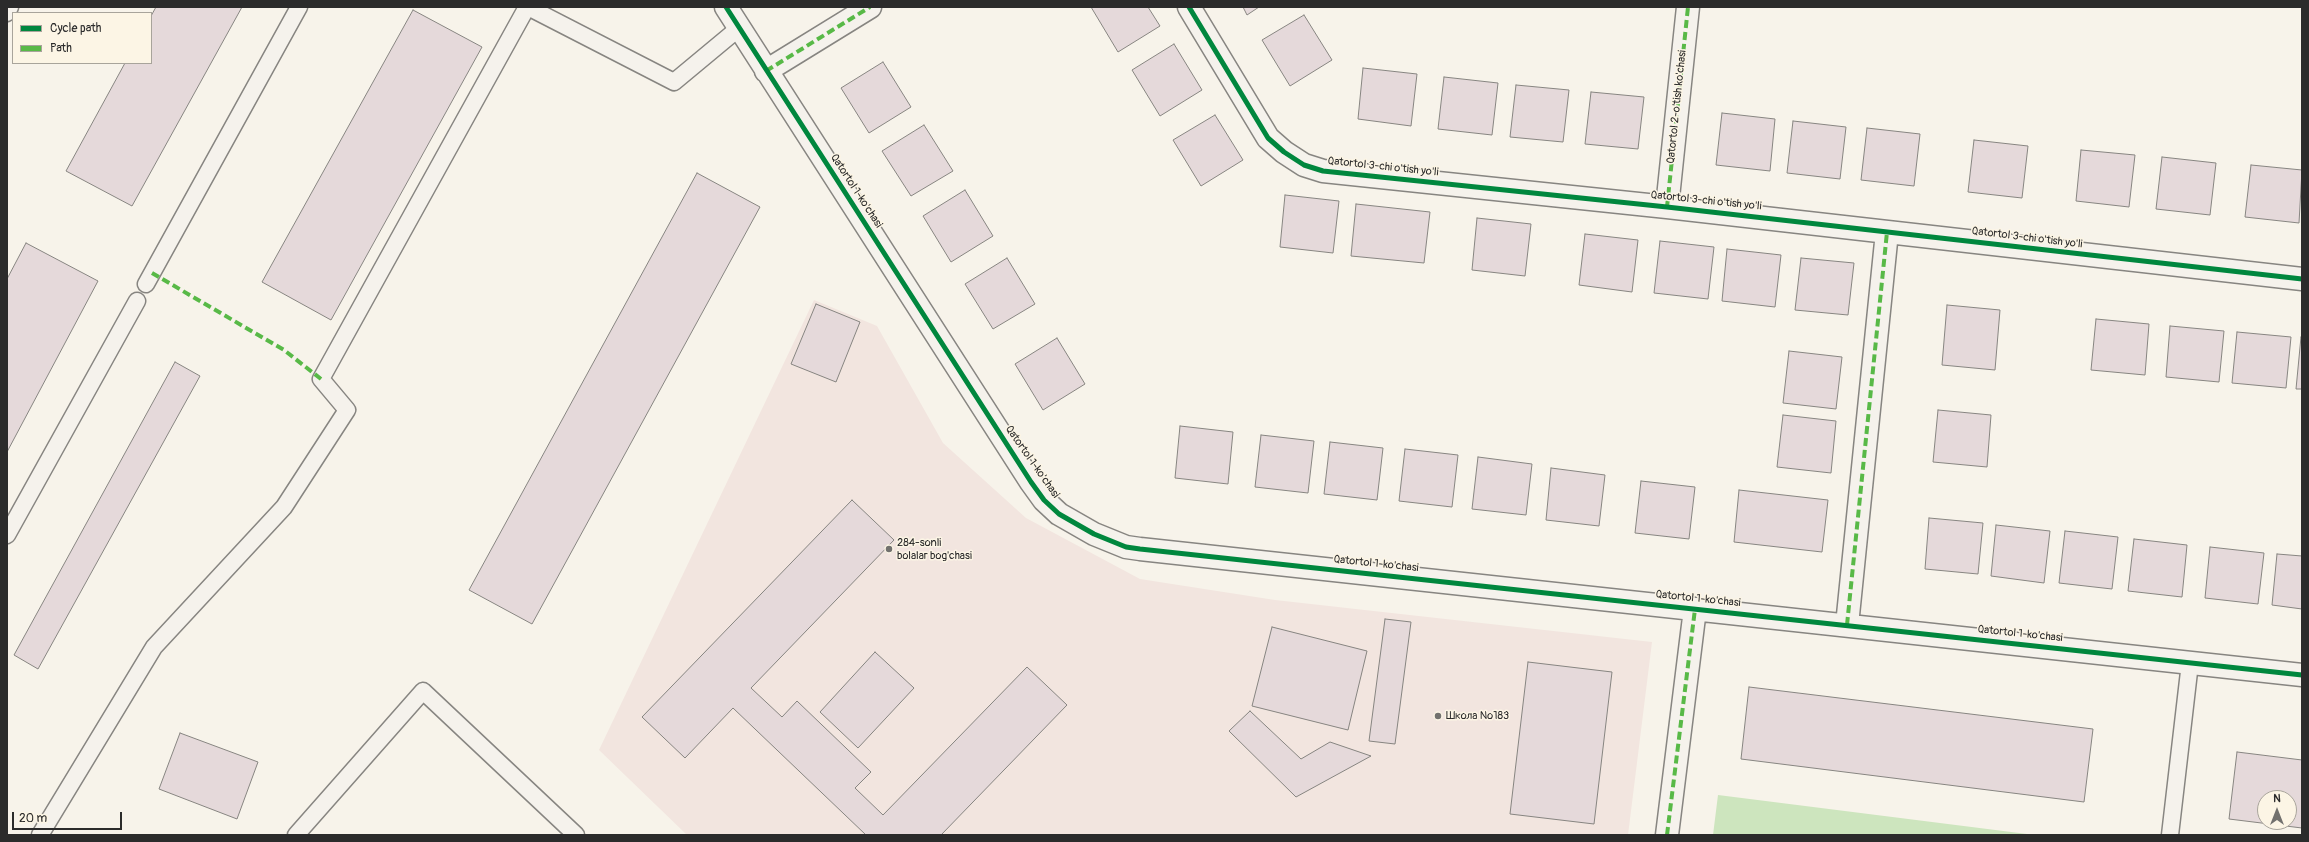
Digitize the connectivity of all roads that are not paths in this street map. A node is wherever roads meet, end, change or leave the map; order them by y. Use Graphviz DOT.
graph roads {
  1 [pos="10,7"];
  2 [pos="299,7"];
  3 [pos="527,7"];
  4 [pos="726,7"];
  5 [pos="870,7"];
  6 [pos="1189,7"];
  7 [pos="1688,7"];
  8 [pos="7,13"];
  9 [pos="739,28"];
  10 [pos="766,71"];
  11 [pos="1667,207"];
  12 [pos="1887,232"];
  13 [pos="2302,279"];
  14 [pos="146,284"];
  15 [pos="136,301"];
  16 [pos="7,535"];
  17 [pos="1695,609"];
  18 [pos="1847,625"];
  19 [pos="2190,663"];
  20 [pos="2302,675"];
  21 [pos="40,835"];
  22 [pos="296,835"];
  23 [pos="576,835"];
  24 [pos="1666,835"];
  25 [pos="2170,835"];
  1 -- 8 [label="lane"];
  2 -- 14 [label="lane"];
  3 -- 9 [label="lane"];
  3 -- 21 [label="lane"];
  4 -- 9 [label="street, Qatortol 1-ko'chasi"];
  5 -- 10 [label="street"];
  6 -- 11 [label="street, Qatortol 3-chi o'tish yo'li"];
  7 -- 11 [label="street, Qatortol 2-o'tish ko'chasi"];
  9 -- 10 [label="street, Qatortol 1-ko'chasi"];
  10 -- 17 [label="street, Qatortol 1-ko'chasi"];
  11 -- 12 [label="street, Qatortol 3-chi o'tish yo'li"];
  12 -- 13 [label="street, Qatortol 3-chi o'tish yo'li"];
  12 -- 18 [label="street"];
  15 -- 16 [label="lane"];
  17 -- 18 [label="street, Qatortol 1-ko'chasi"];
  17 -- 24 [label="street"];
  18 -- 19 [label="street, Qatortol 1-ko'chasi"];
  19 -- 20 [label="street, Qatortol 1-ko'chasi"];
  19 -- 25 [label="lane"];
  22 -- 23 [label="lane"];
}
